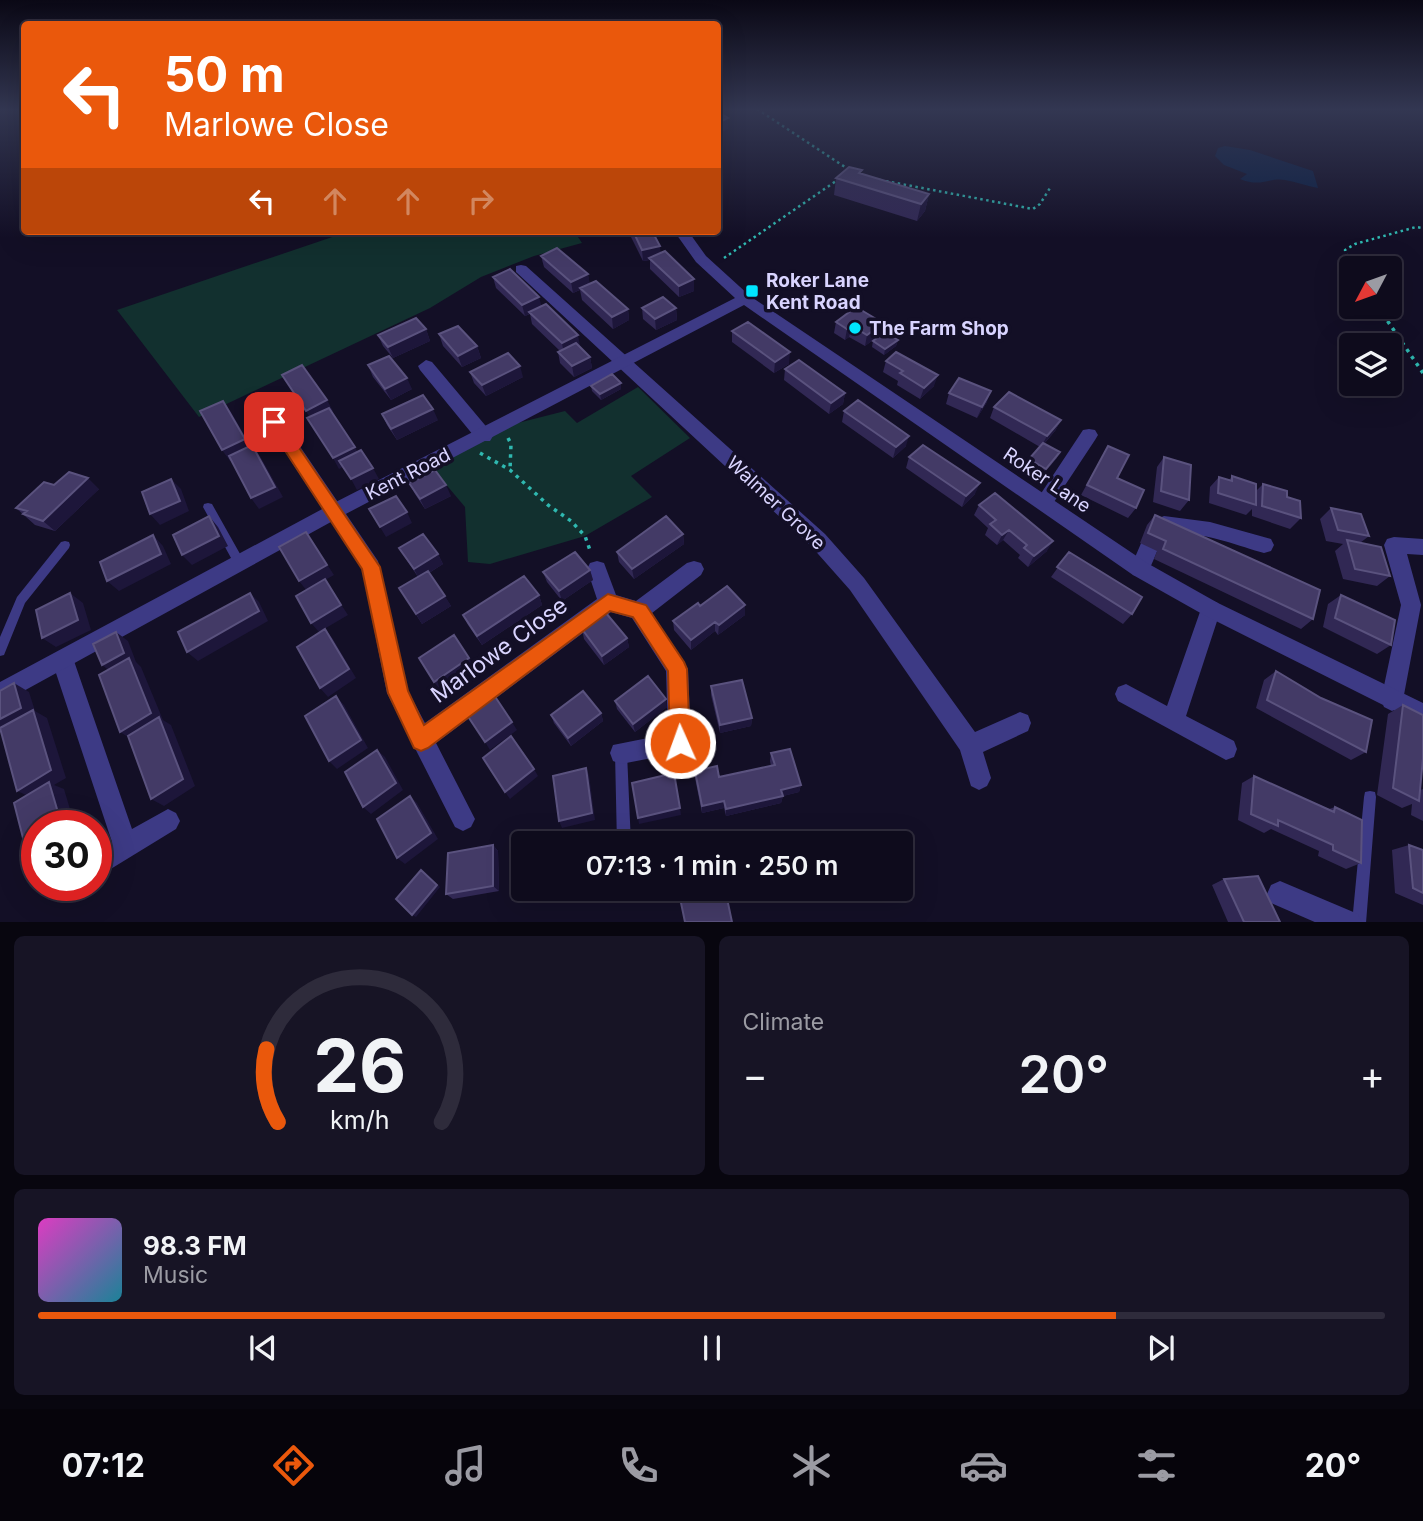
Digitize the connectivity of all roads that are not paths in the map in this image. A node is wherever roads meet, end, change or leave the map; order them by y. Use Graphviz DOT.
graph roads {
  1 [pos="683,235"];
  2 [pos="521,269"];
  3 [pos="746,299"];
  4 [pos="626,362"];
  5 [pos="426,366"];
  6 [pos="260,399"];
  7 [pos="1089,435"];
  8 [pos="484,436"];
  9 [pos="1044,503"];
  10 [pos="208,507"];
  11 [pos="333,512"];
  12 [pos="65,545"];
  13 [pos="1264,545"];
  14 [pos="1423,547"];
  15 [pos="240,564"];
  16 [pos="597,569"];
  17 [pos="694,569"];
  18 [pos="1140,569"];
  19 [pos="608,602"];
  20 [pos="1417,608"];
  21 [pos="1211,609"];
  22 [pos="639,611"];
  23 [pos="0,651"];
  24 [pos="63,660"];
  25 [pos="1,688"];
  26 [pos="1126,694"];
  27 [pos="1392,700"];
  28 [pos="1423,714"];
  29 [pos="1173,720"];
  30 [pos="1020,723"];
  31 [pos="421,740"];
  32 [pos="970,745"];
  33 [pos="1226,749"];
  34 [pos="621,753"];
  35 [pos="979,778"];
  36 [pos="1370,797"];
  37 [pos="463,819"];
  38 [pos="168,821"];
  39 [pos="624,831"];
  40 [pos="126,847"];
  41 [pos="112,856"];
  42 [pos="1280,894"];
  43 [pos="1349,922"];
  44 [pos="1359,922"];
  1 -- 3 [label="street, Roker Lane"];
  2 -- 4 [label="street, Walmer Grove"];
  3 -- 4 [label="street, Kent Road"];
  3 -- 9 [label="street, Roker Lane"];
  4 -- 8 [label="street, Kent Road"];
  4 -- 32 [label="street, Walmer Grove"];
  5 -- 8 [label="street"];
  6 -- 11 [label="street"];
  7 -- 9 [label="street"];
  8 -- 11 [label="street, Kent Road"];
  9 -- 18 [label="street, Roker Lane"];
  10 -- 15 [label="lane"];
  11 -- 15 [label="street, Kent Road"];
  11 -- 31 [label="street"];
  12 -- 23 [label="lane"];
  13 -- 18 [label="street"];
  14 -- 20 [label="street"];
  15 -- 24 [label="street, Kent Road"];
  16 -- 19 [label="street"];
  17 -- 22 [label="street"];
  18 -- 21 [label="street, Roker Lane"];
  19 -- 22 [label="street"];
  19 -- 31 [label="street, Marlowe Close"];
  20 -- 27 [label="street"];
  21 -- 27 [label="street, Roker Lane"];
  21 -- 29 [label="street"];
  22 -- 34 [label="street"];
  24 -- 25 [label="street, Kent Road"];
  24 -- 40 [label="street"];
  26 -- 29 [label="street"];
  27 -- 28 [label="street, Roker Lane"];
  29 -- 33 [label="street"];
  30 -- 32 [label="street"];
  31 -- 37 [label="street"];
  32 -- 35 [label="street, Walmer Grove"];
  34 -- 39 [label="lane"];
  36 -- 44 [label="lane"];
  38 -- 40 [label="street"];
  40 -- 41 [label="street"];
  42 -- 43 [label="street"];
}
